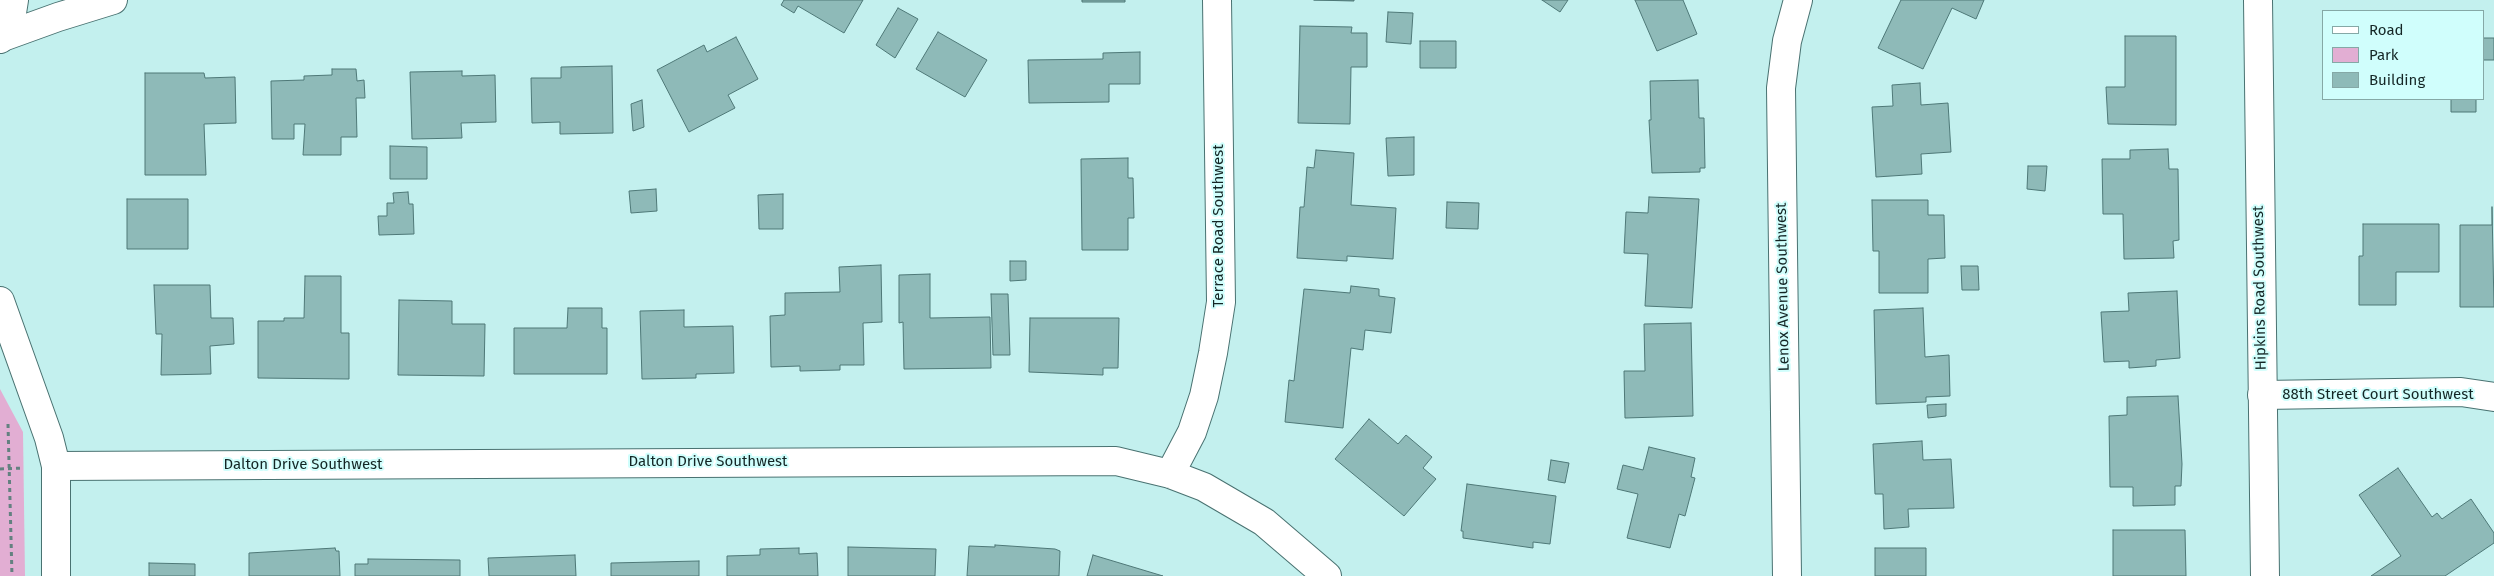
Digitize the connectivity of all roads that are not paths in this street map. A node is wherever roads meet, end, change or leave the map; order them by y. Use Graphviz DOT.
graph roads {
  1 [pos="14,0"];
  2 [pos="114,0"];
  3 [pos="1217,0"];
  4 [pos="1798,0"];
  5 [pos="2258,0"];
  6 [pos="0,38"];
  7 [pos="0,301"];
  8 [pos="2262,395"];
  9 [pos="2494,397"];
  10 [pos="56,466"];
  11 [pos="1170,474"];
  12 [pos="56,576"];
  13 [pos="1327,576"];
  14 [pos="1787,576"];
  15 [pos="2265,576"];
  1 -- 6 [label="street"];
  2 -- 6 [label="street"];
  3 -- 11 [label="street, Terrace Road Southwest"];
  4 -- 14 [label="street, Lenox Avenue Southwest"];
  5 -- 8 [label="street, Hipkins Road Southwest"];
  7 -- 10 [label="street"];
  8 -- 9 [label="street, 88th Street Court Southwest"];
  8 -- 15 [label="street, Hipkins Road Southwest"];
  10 -- 11 [label="street, Dalton Drive Southwest"];
  10 -- 12 [label="street"];
  11 -- 13 [label="street, Dalton Drive Southwest"];
}
